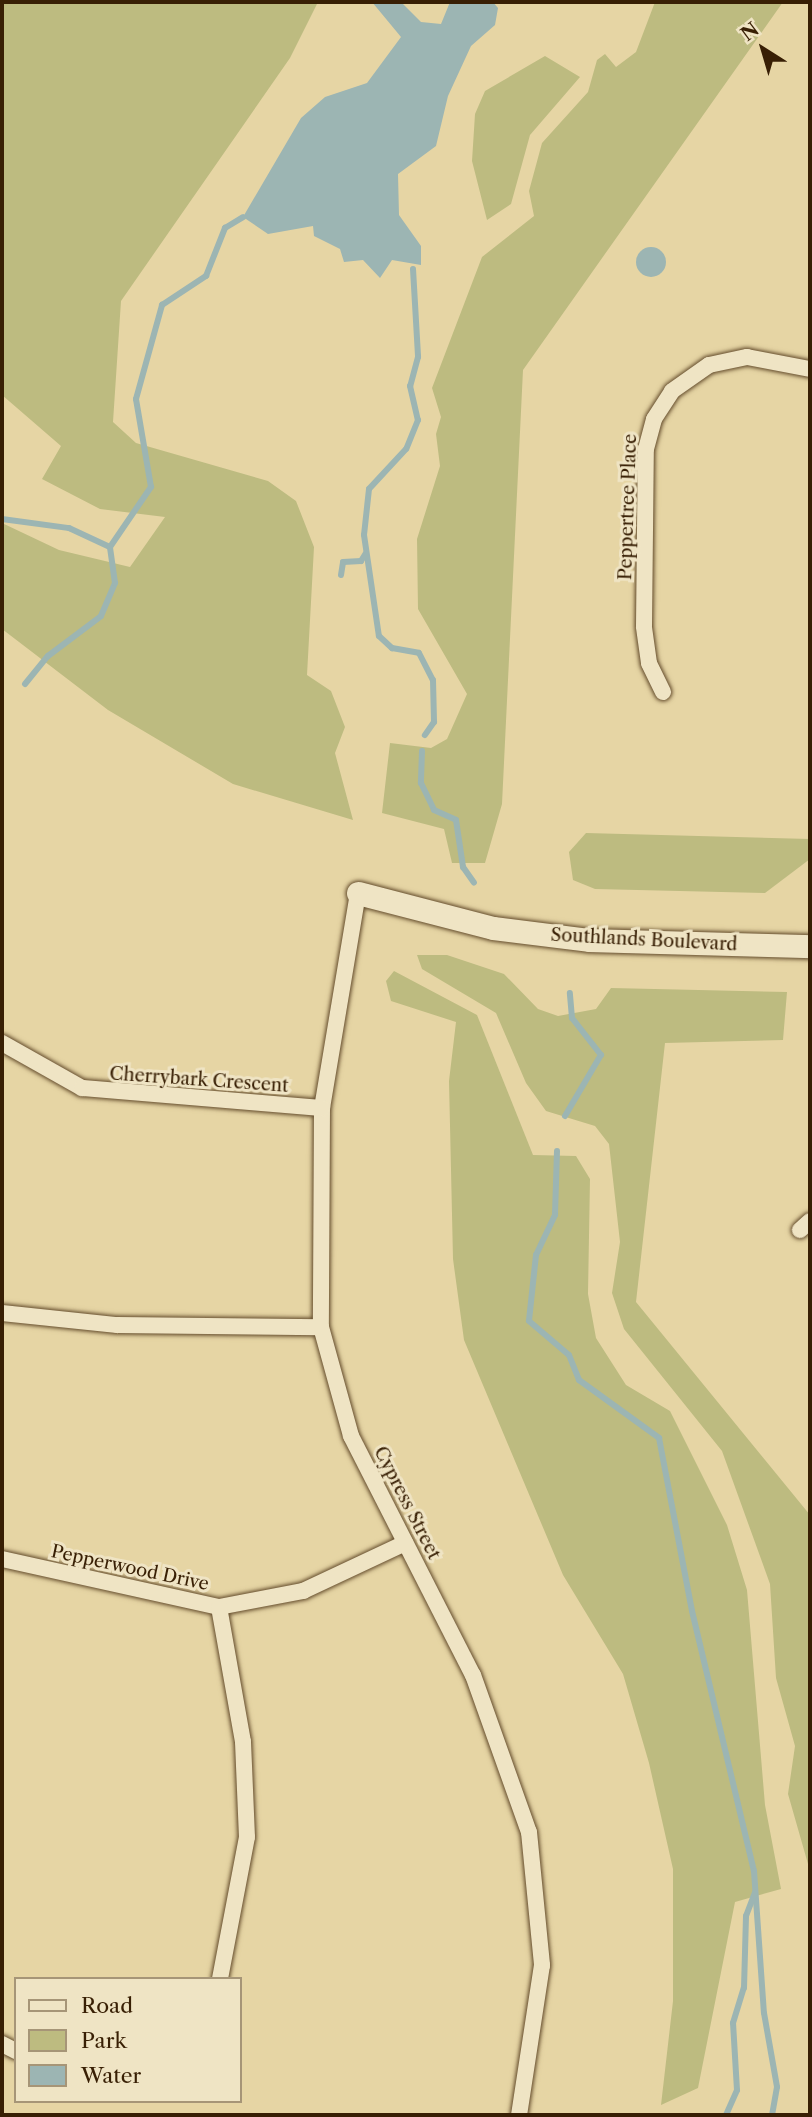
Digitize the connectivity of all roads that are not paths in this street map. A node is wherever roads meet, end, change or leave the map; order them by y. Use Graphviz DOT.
graph roads {
  1 [pos="810,369"];
  2 [pos="663,692"];
  3 [pos="358,893"];
  4 [pos="810,946"];
  5 [pos="2,1043"];
  6 [pos="322,1108"];
  7 [pos="2,1313"];
  8 [pos="321,1327"];
  9 [pos="405,1542"];
  10 [pos="2,1559"];
  11 [pos="219,1607"];
  12 [pos="220,1977"];
  13 [pos="519,2115"];
  1 -- 2 [label="street, Peppertree Place"];
  3 -- 4 [label="main road, Southlands Boulevard"];
  3 -- 6 [label="street, Cypress Street"];
  5 -- 6 [label="street, Cherrybark Crescent"];
  6 -- 8 [label="street, Cypress Street"];
  7 -- 8 [label="street"];
  8 -- 9 [label="street, Cypress Street"];
  9 -- 11 [label="street, Pepperwood Drive"];
  9 -- 13 [label="street, Cypress Street"];
  10 -- 11 [label="street, Pepperwood Drive"];
  11 -- 12 [label="street"];
}
